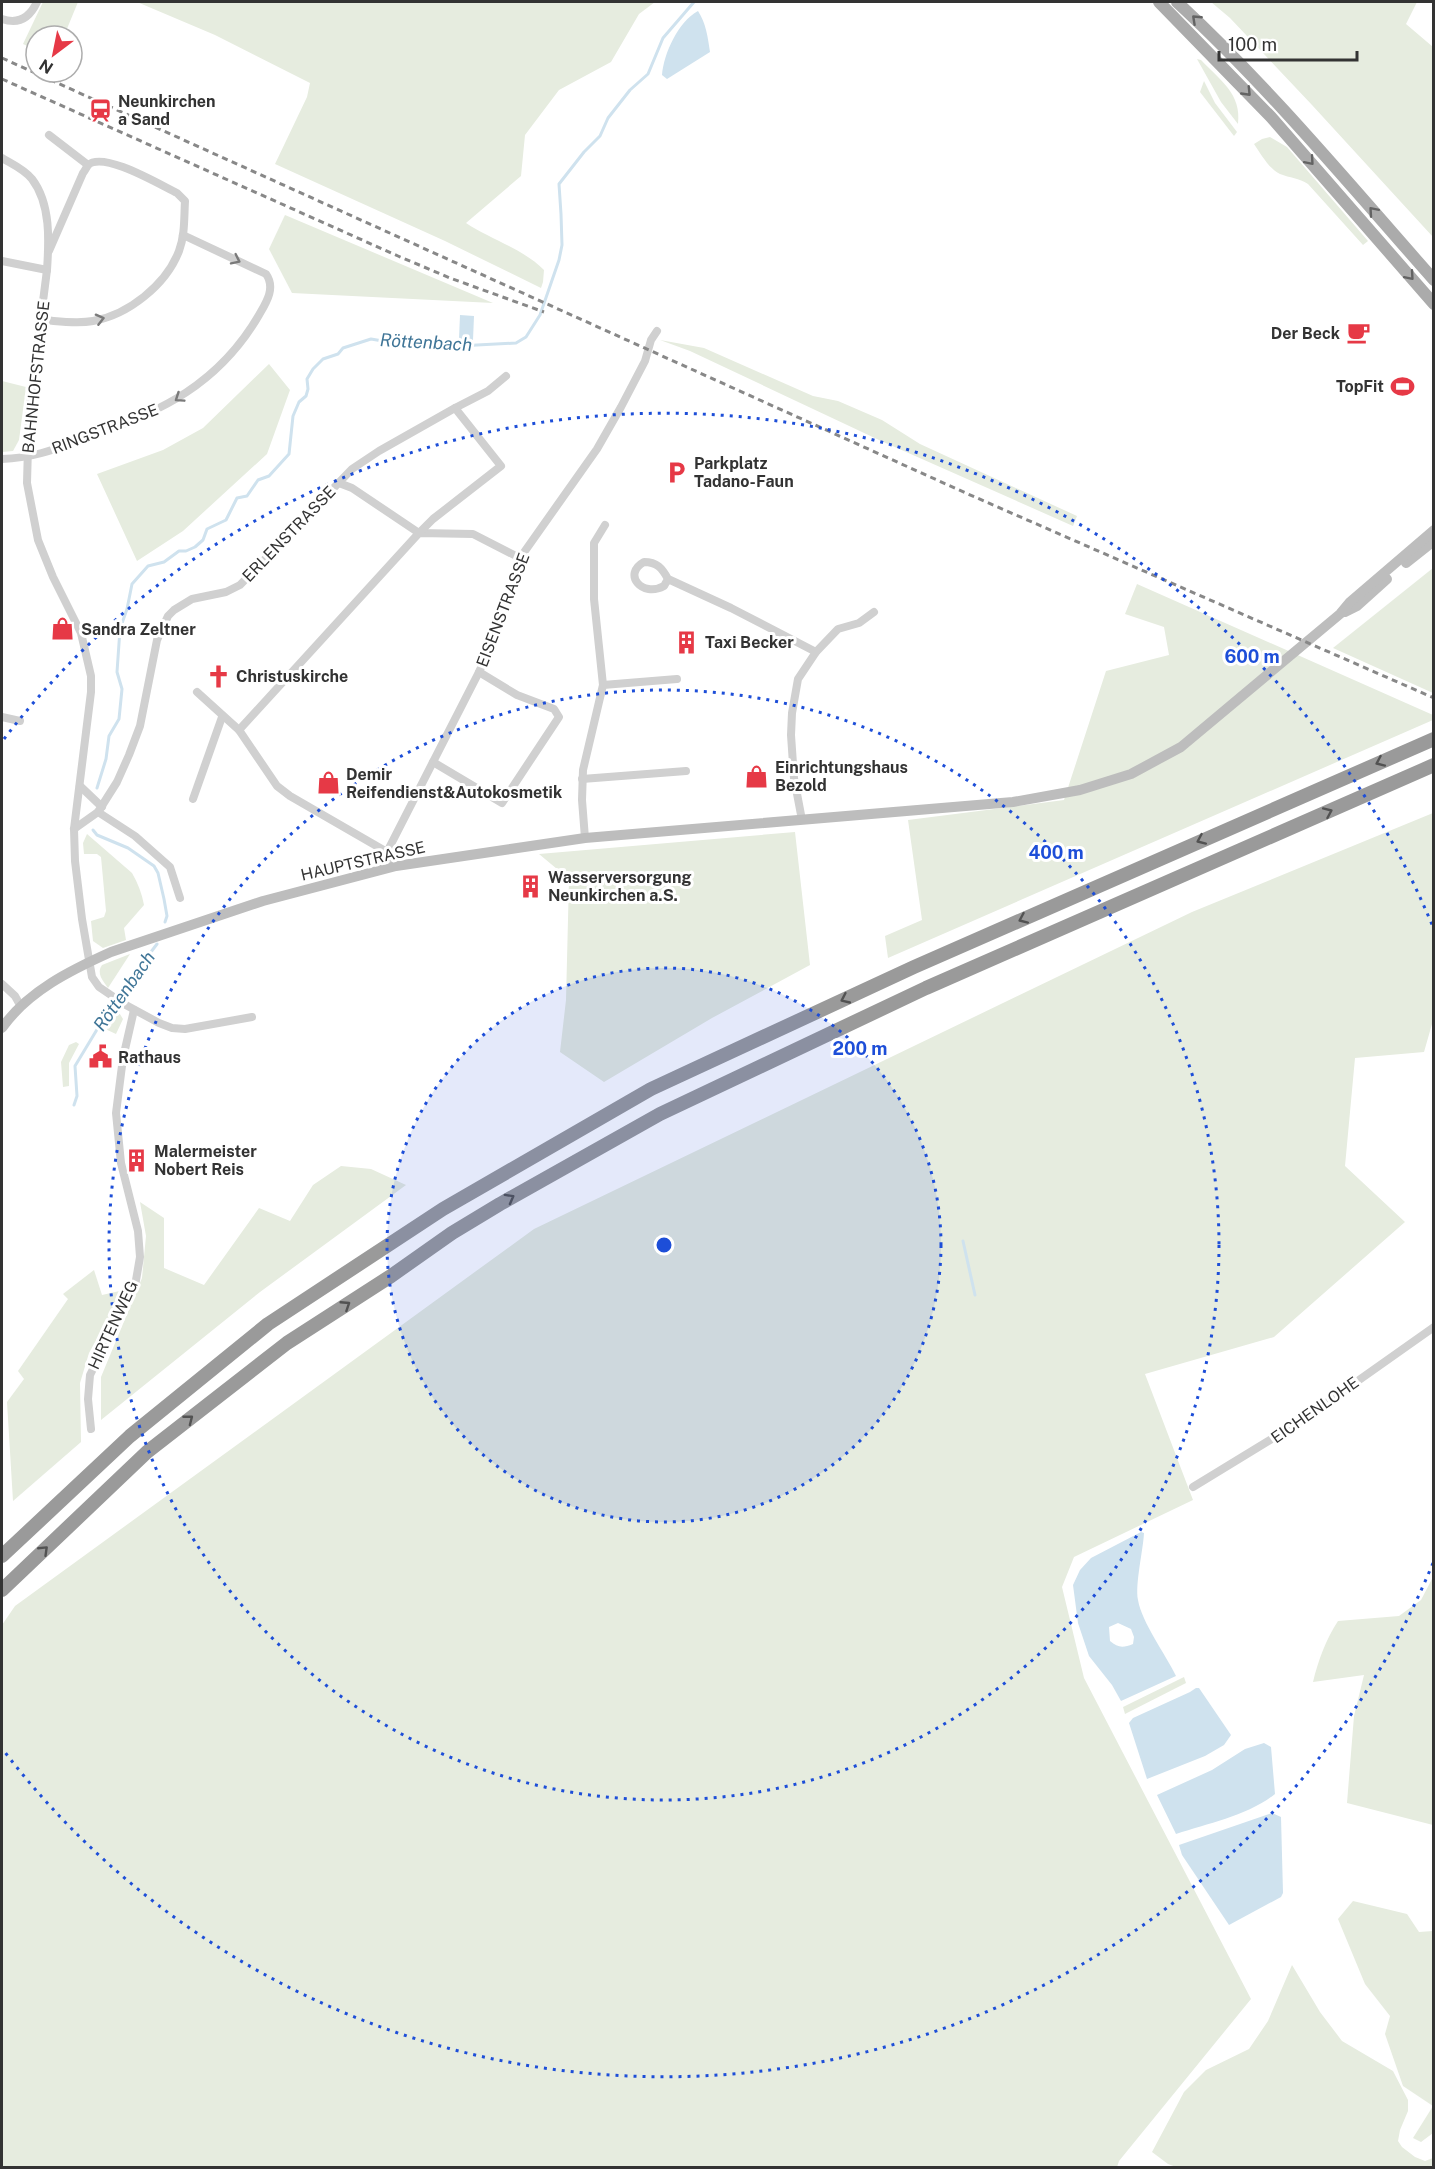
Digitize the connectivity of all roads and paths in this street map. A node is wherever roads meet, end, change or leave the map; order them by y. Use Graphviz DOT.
graph roads {
  1 [pos="37,2"];
  2 [pos="1159,2"];
  3 [pos="1177,2"];
  4 [pos="2,19"];
  5 [pos="49,135"];
  6 [pos="2,158"];
  7 [pos="88,165"];
  8 [pos="183,235"];
  9 [pos="48,253"];
  10 [pos="2,261"];
  11 [pos="47,270"];
  12 [pos="1434,280"];
  13 [pos="1434,304"];
  14 [pos="42,320"];
  15 [pos="657,331"];
  16 [pos="506,376"];
  17 [pos="455,408"];
  18 [pos="26,458"];
  19 [pos="2,459"];
  20 [pos="339,483"];
  21 [pos="605,525"];
  22 [pos="1434,530"];
  23 [pos="419,533"];
  24 [pos="1434,541"];
  25 [pos="520,558"];
  26 [pos="668,579"];
  27 [pos="874,612"];
  28 [pos="1340,614"];
  29 [pos="816,652"];
  30 [pos="479,672"];
  31 [pos="677,679"];
  32 [pos="603,685"];
  33 [pos="197,692"];
  34 [pos="2,717"];
  35 [pos="222,717"];
  36 [pos="20,721"];
  37 [pos="239,730"];
  38 [pos="1434,739"];
  39 [pos="433,762"];
  40 [pos="1434,765"];
  41 [pos="686,771"];
  42 [pos="582,779"];
  43 [pos="80,786"];
  44 [pos="193,799"];
  45 [pos="100,810"];
  46 [pos="802,820"];
  47 [pos="74,829"];
  48 [pos="585,838"];
  49 [pos="387,852"];
  50 [pos="396,866"];
  51 [pos="180,898"];
  52 [pos="88,962"];
  53 [pos="2,984"];
  54 [pos="21,1005"];
  55 [pos="134,1010"];
  56 [pos="252,1017"];
  57 [pos="2,1028"];
  58 [pos="1434,1327"];
  59 [pos="91,1429"];
  60 [pos="1193,1487"];
  61 [pos="2,1556"];
  62 [pos="2,1590"];
  1 -- 4 [label="street"];
  2 -- 13 [label="main road, one-way"];
  12 -- 3 [label="main road, one-way"];
  5 -- 7 [label="street"];
  6 -- 9 [label="street, BAHNHOFSTRASSE"];
  7 -- 8 [label="street"];
  7 -- 9 [label="street"];
  14 -- 8 [label="street, one-way"];
  8 -- 18 [label="street, RINGSTRASSE, one-way"];
  9 -- 11 [label="street, BAHNHOFSTRASSE"];
  10 -- 11 [label="street"];
  11 -- 14 [label="street, BAHNHOFSTRASSE"];
  14 -- 18 [label="street, BAHNHOFSTRASSE"];
  15 -- 25 [label="street, EISENSTRASSE"];
  16 -- 17 [label="street, ERLENSTRASSE"];
  17 -- 20 [label="street, ERLENSTRASSE"];
  17 -- 23 [label="street"];
  18 -- 19 [label="street"];
  18 -- 43 [label="street, BAHNHOFSTRASSE"];
  20 -- 23 [label="street"];
  20 -- 45 [label="street, ERLENSTRASSE"];
  21 -- 32 [label="street"];
  22 -- 28 [label="main road"];
  23 -- 25 [label="street"];
  23 -- 37 [label="street"];
  24 -- 28 [label="main road"];
  25 -- 30 [label="street, EISENSTRASSE"];
  26 -- 26 [label="street"];
  26 -- 29 [label="street"];
  27 -- 29 [label="street"];
  28 -- 46 [label="main road, HAUPTSTRASSE"];
  29 -- 46 [label="street"];
  30 -- 39 [label="street, EISENSTRASSE"];
  30 -- 39 [label="street"];
  31 -- 32 [label="street"];
  32 -- 42 [label="street"];
  33 -- 35 [label="street"];
  34 -- 36 [label="street"];
  35 -- 37 [label="street"];
  35 -- 44 [label="street"];
  37 -- 49 [label="street"];
  38 -- 61 [label="highway, one-way"];
  39 -- 49 [label="street, EISENSTRASSE"];
  62 -- 40 [label="highway, one-way"];
  41 -- 42 [label="street"];
  42 -- 48 [label="street"];
  43 -- 45 [label="street"];
  43 -- 47 [label="street, BAHNHOFSTRASSE"];
  45 -- 47 [label="street, ERLENSTRASSE"];
  45 -- 51 [label="street"];
  46 -- 48 [label="main road, HAUPTSTRASSE"];
  47 -- 52 [label="street, BAHNHOFSTRASSE"];
  48 -- 50 [label="main road, HAUPTSTRASSE"];
  49 -- 50 [label="street"];
  50 -- 52 [label="main road, HAUPTSTRASSE"];
  52 -- 54 [label="main road, HAUPTSTRASSE"];
  52 -- 55 [label="street, BAHNHOFSTRASSE"];
  53 -- 54 [label="street"];
  54 -- 57 [label="main road, HAUPTSTRASSE"];
  55 -- 56 [label="street"];
  55 -- 59 [label="street, HIRTENWEG"];
  58 -- 60 [label="street, EICHENLOHE"];
}
